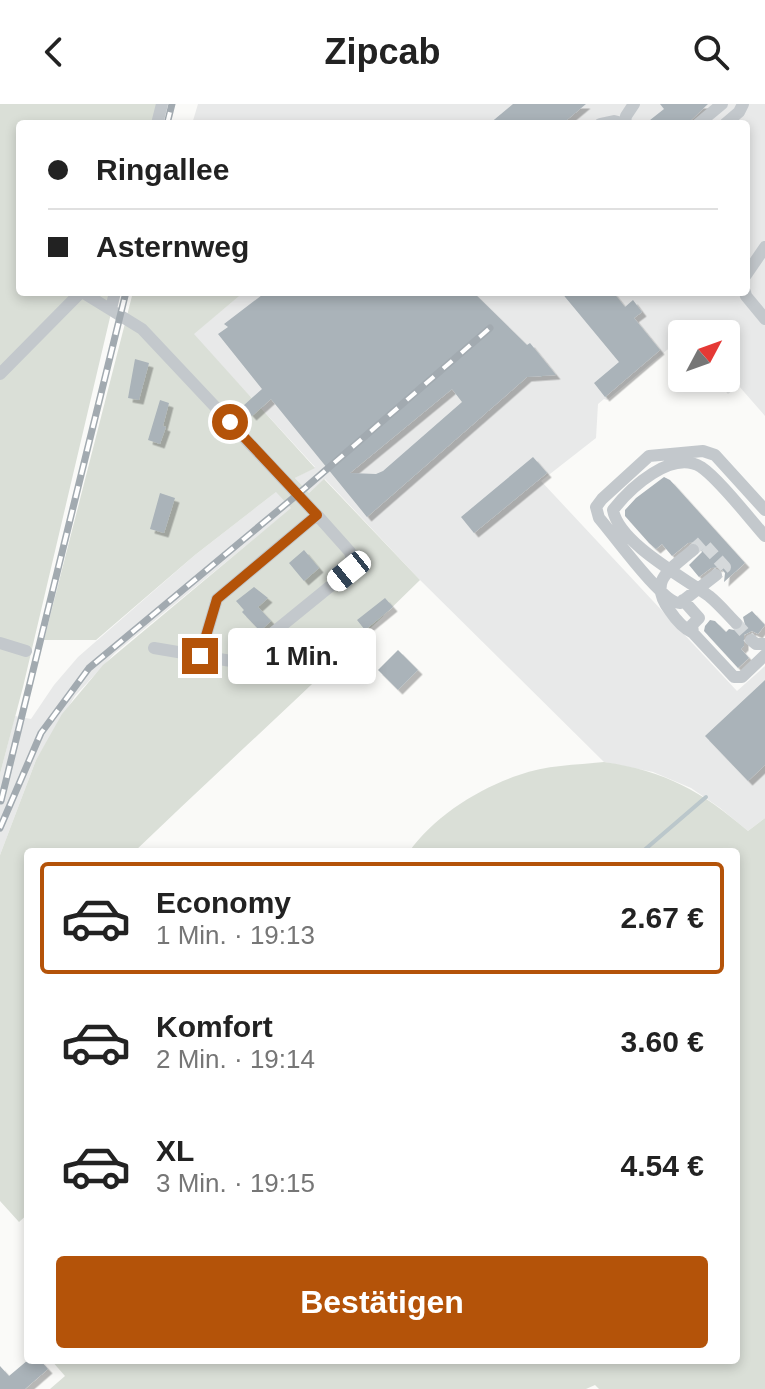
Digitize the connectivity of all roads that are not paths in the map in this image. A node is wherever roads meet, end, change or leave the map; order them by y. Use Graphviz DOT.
graph roads {
  1 [pos="722,104"];
  2 [pos="743,104"];
  3 [pos="703,120"];
  4 [pos="730,120"];
  5 [pos="765,247"];
  6 [pos="750,269"];
  7 [pos="78,296"];
  8 [pos="89,296"];
  9 [pos="114,296"];
  10 [pos="746,296"];
  11 [pos="111,309"];
  12 [pos="765,319"];
  13 [pos="0,374"];
  14 [pos="765,510"];
  15 [pos="317,515"];
  16 [pos="763,529"];
  17 [pos="693,550"];
  18 [pos="670,570"];
  19 [pos="716,575"];
  20 [pos="698,589"];
  21 [pos="658,591"];
  22 [pos="683,600"];
  23 [pos="736,623"];
  24 [pos="693,633"];
  25 [pos="751,640"];
  26 [pos="0,643"];
  27 [pos="765,644"];
  28 [pos="154,648"];
  29 [pos="26,651"];
  30 [pos="765,655"];
  31 [pos="200,656"];
  1 -- 3 [label="lane"];
  2 -- 4 [label="lane"];
  5 -- 6 [label="lane"];
  7 -- 13 [label="lane"];
  8 -- 11 [label="lane"];
  9 -- 11 [label="lane"];
  10 -- 12 [label="lane"];
  11 -- 15 [label="lane"];
  14 -- 21 [label="lane"];
  15 -- 31 [label="lane"];
  15 -- 31 [label="lane"];
  16 -- 18 [label="lane"];
  17 -- 18 [label="lane"];
  18 -- 20 [label="lane"];
  18 -- 21 [label="lane"];
  19 -- 20 [label="lane"];
  20 -- 22 [label="lane"];
  20 -- 23 [label="lane"];
  21 -- 22 [label="lane"];
  21 -- 24 [label="lane"];
  22 -- 24 [label="lane"];
  24 -- 30 [label="lane"];
  25 -- 27 [label="lane"];
  26 -- 29 [label="lane"];
  28 -- 31 [label="lane"];
}
